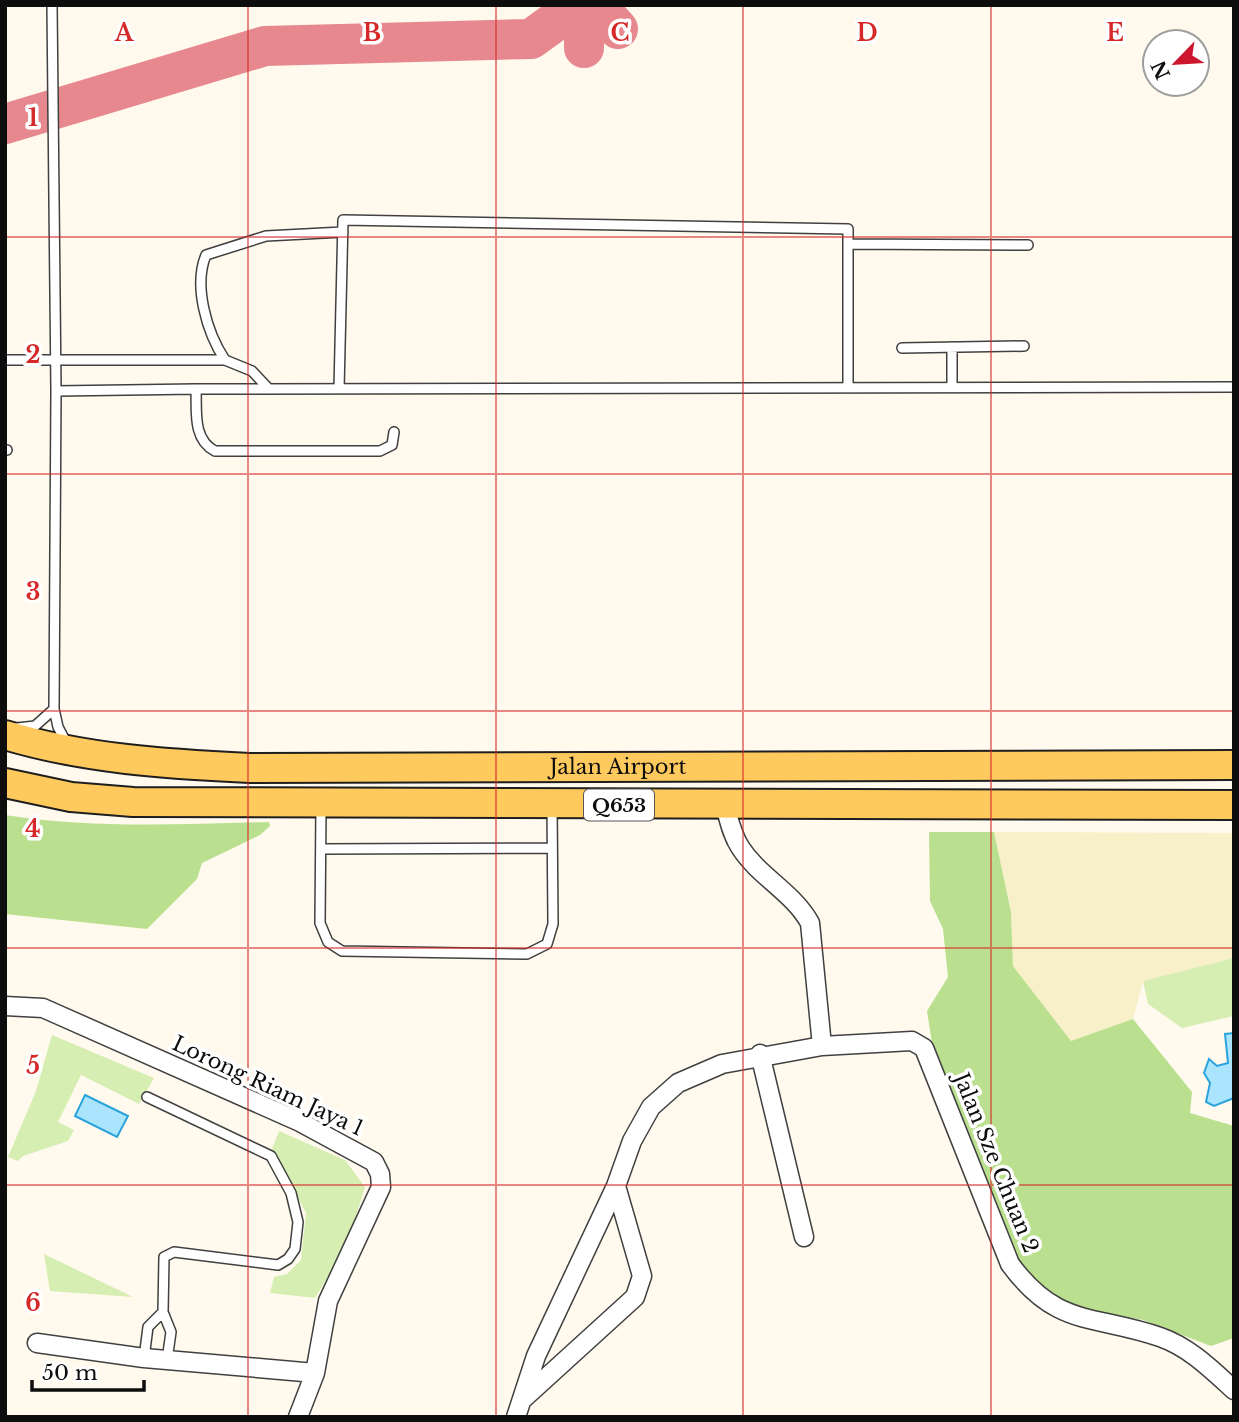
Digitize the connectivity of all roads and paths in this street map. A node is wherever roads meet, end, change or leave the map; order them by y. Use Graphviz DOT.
graph roads {
  1 [pos="52,5"];
  2 [pos="343,232"];
  3 [pos="848,244"];
  4 [pos="1028,245"];
  5 [pos="1024,346"];
  6 [pos="952,347"];
  7 [pos="902,348"];
  8 [pos="5,360"];
  9 [pos="56,360"];
  10 [pos="225,360"];
  11 [pos="951,387"];
  12 [pos="1234,387"];
  13 [pos="268,388"];
  14 [pos="849,388"];
  15 [pos="196,389"];
  16 [pos="339,389"];
  17 [pos="56,391"];
  18 [pos="394,432"];
  19 [pos="54,709"];
  20 [pos="5,727"];
  21 [pos="5,734"];
  22 [pos="75,751"];
  23 [pos="659,765"];
  24 [pos="1234,765"];
  25 [pos="5,783"];
  26 [pos="552,803"];
  27 [pos="321,805"];
  28 [pos="1234,805"];
  29 [pos="725,806"];
  30 [pos="552,848"];
  31 [pos="321,849"];
  32 [pos="5,1006"];
  33 [pos="822,1046"];
  34 [pos="760,1055"];
  35 [pos="147,1097"];
  36 [pos="616,1186"];
  37 [pos="804,1237"];
  38 [pos="163,1311"];
  39 [pos="37,1343"];
  40 [pos="144,1358"];
  41 [pos="167,1360"];
  42 [pos="315,1373"];
  43 [pos="1234,1390"];
  44 [pos="522,1399"];
  45 [pos="298,1417"];
  46 [pos="516,1417"];
  1 -- 9 [label="lane"];
  2 -- 3 [label="lane"];
  2 -- 10 [label="lane"];
  2 -- 16 [label="lane"];
  3 -- 4 [label="lane"];
  3 -- 14 [label="lane"];
  5 -- 6 [label="lane"];
  6 -- 7 [label="lane"];
  6 -- 11 [label="lane"];
  8 -- 9 [label="lane"];
  9 -- 10 [label="lane"];
  9 -- 17 [label="lane"];
  10 -- 13 [label="lane"];
  11 -- 12 [label="lane"];
  11 -- 14 [label="lane"];
  13 -- 15 [label="lane"];
  13 -- 16 [label="lane"];
  14 -- 16 [label="lane"];
  15 -- 17 [label="lane"];
  15 -- 18 [label="lane"];
  17 -- 19 [label="lane"];
  19 -- 20 [label="lane"];
  19 -- 22 [label="lane"];
  21 -- 22 [label="main road, Jalan Airport / Q653"];
  22 -- 23 [label="main road, Jalan Airport / Q653"];
  23 -- 24 [label="main road, Jalan Airport / Q653"];
  23 -- 29 [label="main road"];
  25 -- 27 [label="main road, Jalan Airport / Q653"];
  26 -- 27 [label="main road, Jalan Airport / Q653"];
  26 -- 29 [label="main road, Jalan Airport / Q653"];
  26 -- 30 [label="lane"];
  27 -- 31 [label="lane"];
  28 -- 29 [label="main road, Jalan Airport / Q653"];
  29 -- 33 [label="street"];
  30 -- 31 [label="lane"];
  30 -- 31 [label="lane"];
  32 -- 42 [label="street, Lorong Riam Jaya 1"];
  33 -- 34 [label="street, Jalan Sze Chuan 2"];
  33 -- 43 [label="street, Jalan Sze Chuan 2"];
  34 -- 36 [label="street, Jalan Sze Chuan 2"];
  34 -- 37 [label="street"];
  35 -- 38 [label="lane"];
  36 -- 44 [label="street, Jalan Sze Chuan 2"];
  36 -- 44 [label="street"];
  38 -- 40 [label="lane"];
  38 -- 41 [label="lane"];
  39 -- 40 [label="street"];
  40 -- 41 [label="street"];
  41 -- 42 [label="street"];
  42 -- 45 [label="street, Lorong Riam Jaya 1"];
  44 -- 46 [label="street, Jalan Sze Chuan 2"];
}
